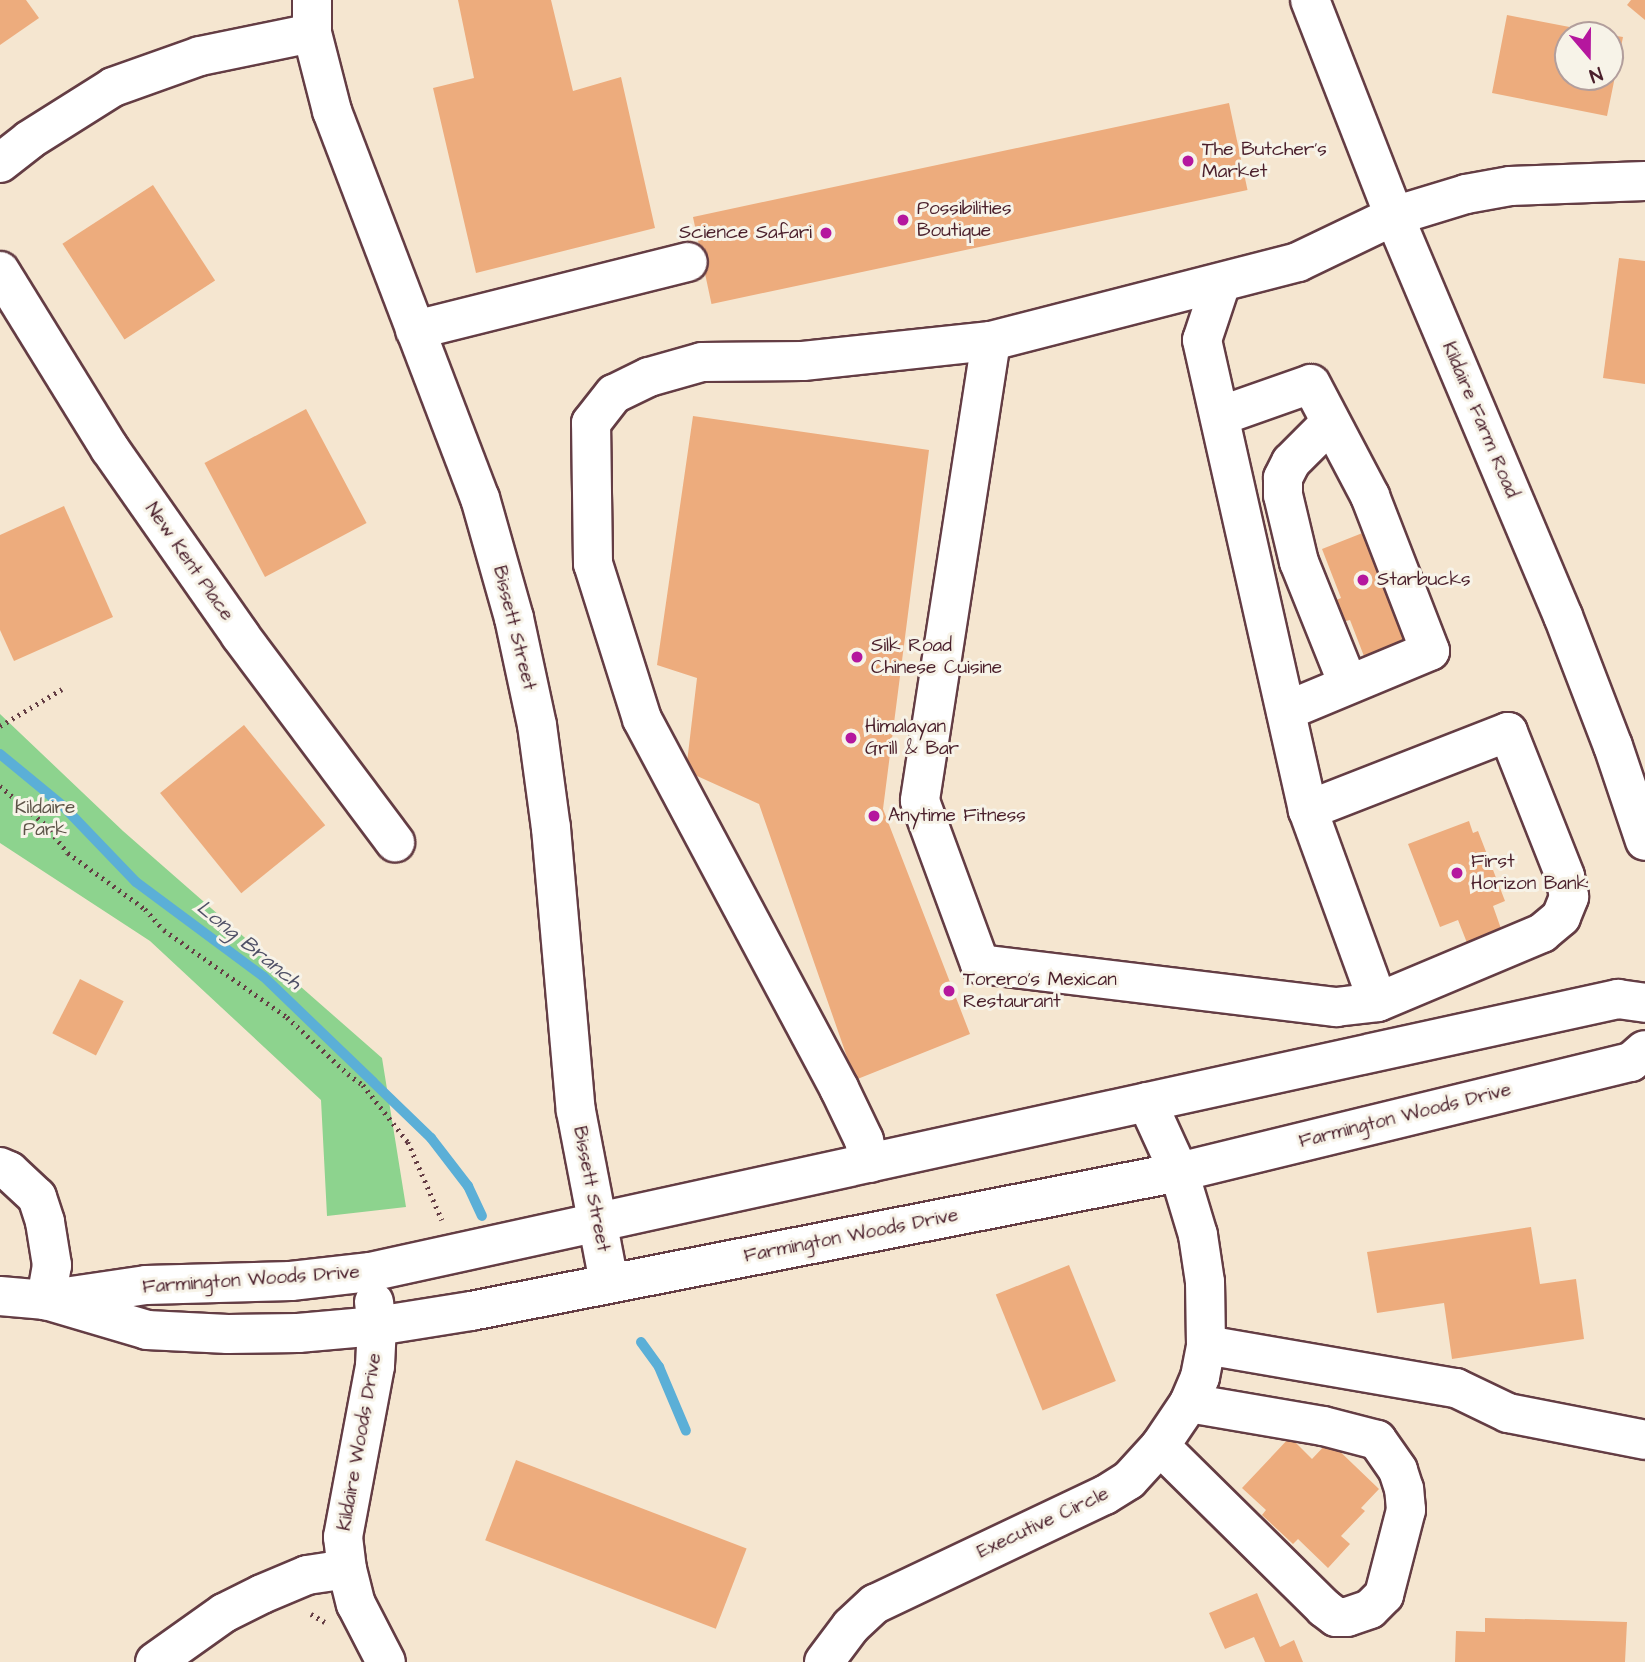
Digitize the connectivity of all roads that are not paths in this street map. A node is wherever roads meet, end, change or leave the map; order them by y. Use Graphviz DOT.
graph roads {
  1 [pos="1310,0"];
  2 [pos="312,17"];
  3 [pos="0,163"];
  4 [pos="1645,181"];
  5 [pos="1394,216"];
  6 [pos="688,262"];
  7 [pos="0,271"];
  8 [pos="1221,283"];
  9 [pos="415,330"];
  10 [pos="991,341"];
  11 [pos="1220,416"];
  12 [pos="1330,423"];
  13 [pos="1348,684"];
  14 [pos="1286,711"];
  15 [pos="1308,810"];
  16 [pos="1645,841"];
  17 [pos="395,842"];
  18 [pos="1378,1002"];
  19 [pos="1645,1003"];
  20 [pos="1645,1050"];
  21 [pos="1147,1102"];
  22 [pos="870,1163"];
  23 [pos="0,1167"];
  24 [pos="1179,1172"];
  25 [pos="596,1223"];
  26 [pos="370,1272"];
  27 [pos="609,1282"];
  28 [pos="0,1296"];
  29 [pos="46,1300"];
  30 [pos="377,1326"];
  31 [pos="1206,1345"];
  32 [pos="1189,1403"];
  33 [pos="1645,1440"];
  34 [pos="1160,1446"];
  35 [pos="346,1569"];
  36 [pos="155,1662"];
  37 [pos="386,1662"];
  38 [pos="824,1662"];
  1 -- 5 [label="street, Kildaire Farm Road"];
  2 -- 3 [label="street"];
  2 -- 9 [label="street, Bissett Street"];
  4 -- 5 [label="street"];
  5 -- 8 [label="street"];
  5 -- 16 [label="street, Kildaire Farm Road"];
  6 -- 9 [label="street"];
  7 -- 17 [label="street, New Kent Place"];
  8 -- 10 [label="street"];
  8 -- 11 [label="street"];
  9 -- 25 [label="street, Bissett Street"];
  10 -- 18 [label="street"];
  10 -- 22 [label="street"];
  11 -- 12 [label="street"];
  11 -- 14 [label="street"];
  12 -- 13 [label="street"];
  12 -- 13 [label="street"];
  13 -- 14 [label="street"];
  14 -- 15 [label="street"];
  15 -- 18 [label="street"];
  15 -- 18 [label="street"];
  19 -- 21 [label="street, Farmington Woods Drive"];
  20 -- 24 [label="street, Farmington Woods Drive"];
  21 -- 22 [label="street, Farmington Woods Drive"];
  21 -- 24 [label="street, Executive Circle"];
  22 -- 25 [label="street, Farmington Woods Drive"];
  23 -- 29 [label="street"];
  24 -- 27 [label="street, Farmington Woods Drive"];
  24 -- 31 [label="street, Executive Circle"];
  25 -- 26 [label="street, Farmington Woods Drive"];
  25 -- 27 [label="street, Bissett Street"];
  26 -- 29 [label="street, Farmington Woods Drive"];
  26 -- 30 [label="street, Kildaire Woods Drive"];
  27 -- 30 [label="street, Farmington Woods Drive"];
  28 -- 29 [label="street, Farmington Woods Drive"];
  29 -- 30 [label="street, Farmington Woods Drive"];
  30 -- 35 [label="street, Kildaire Woods Drive"];
  31 -- 32 [label="street, Executive Circle"];
  31 -- 33 [label="street"];
  32 -- 34 [label="street, Executive Circle"];
  32 -- 34 [label="street"];
  34 -- 38 [label="street, Executive Circle"];
  35 -- 36 [label="street"];
  35 -- 37 [label="street, Kildaire Woods Drive"];
}
